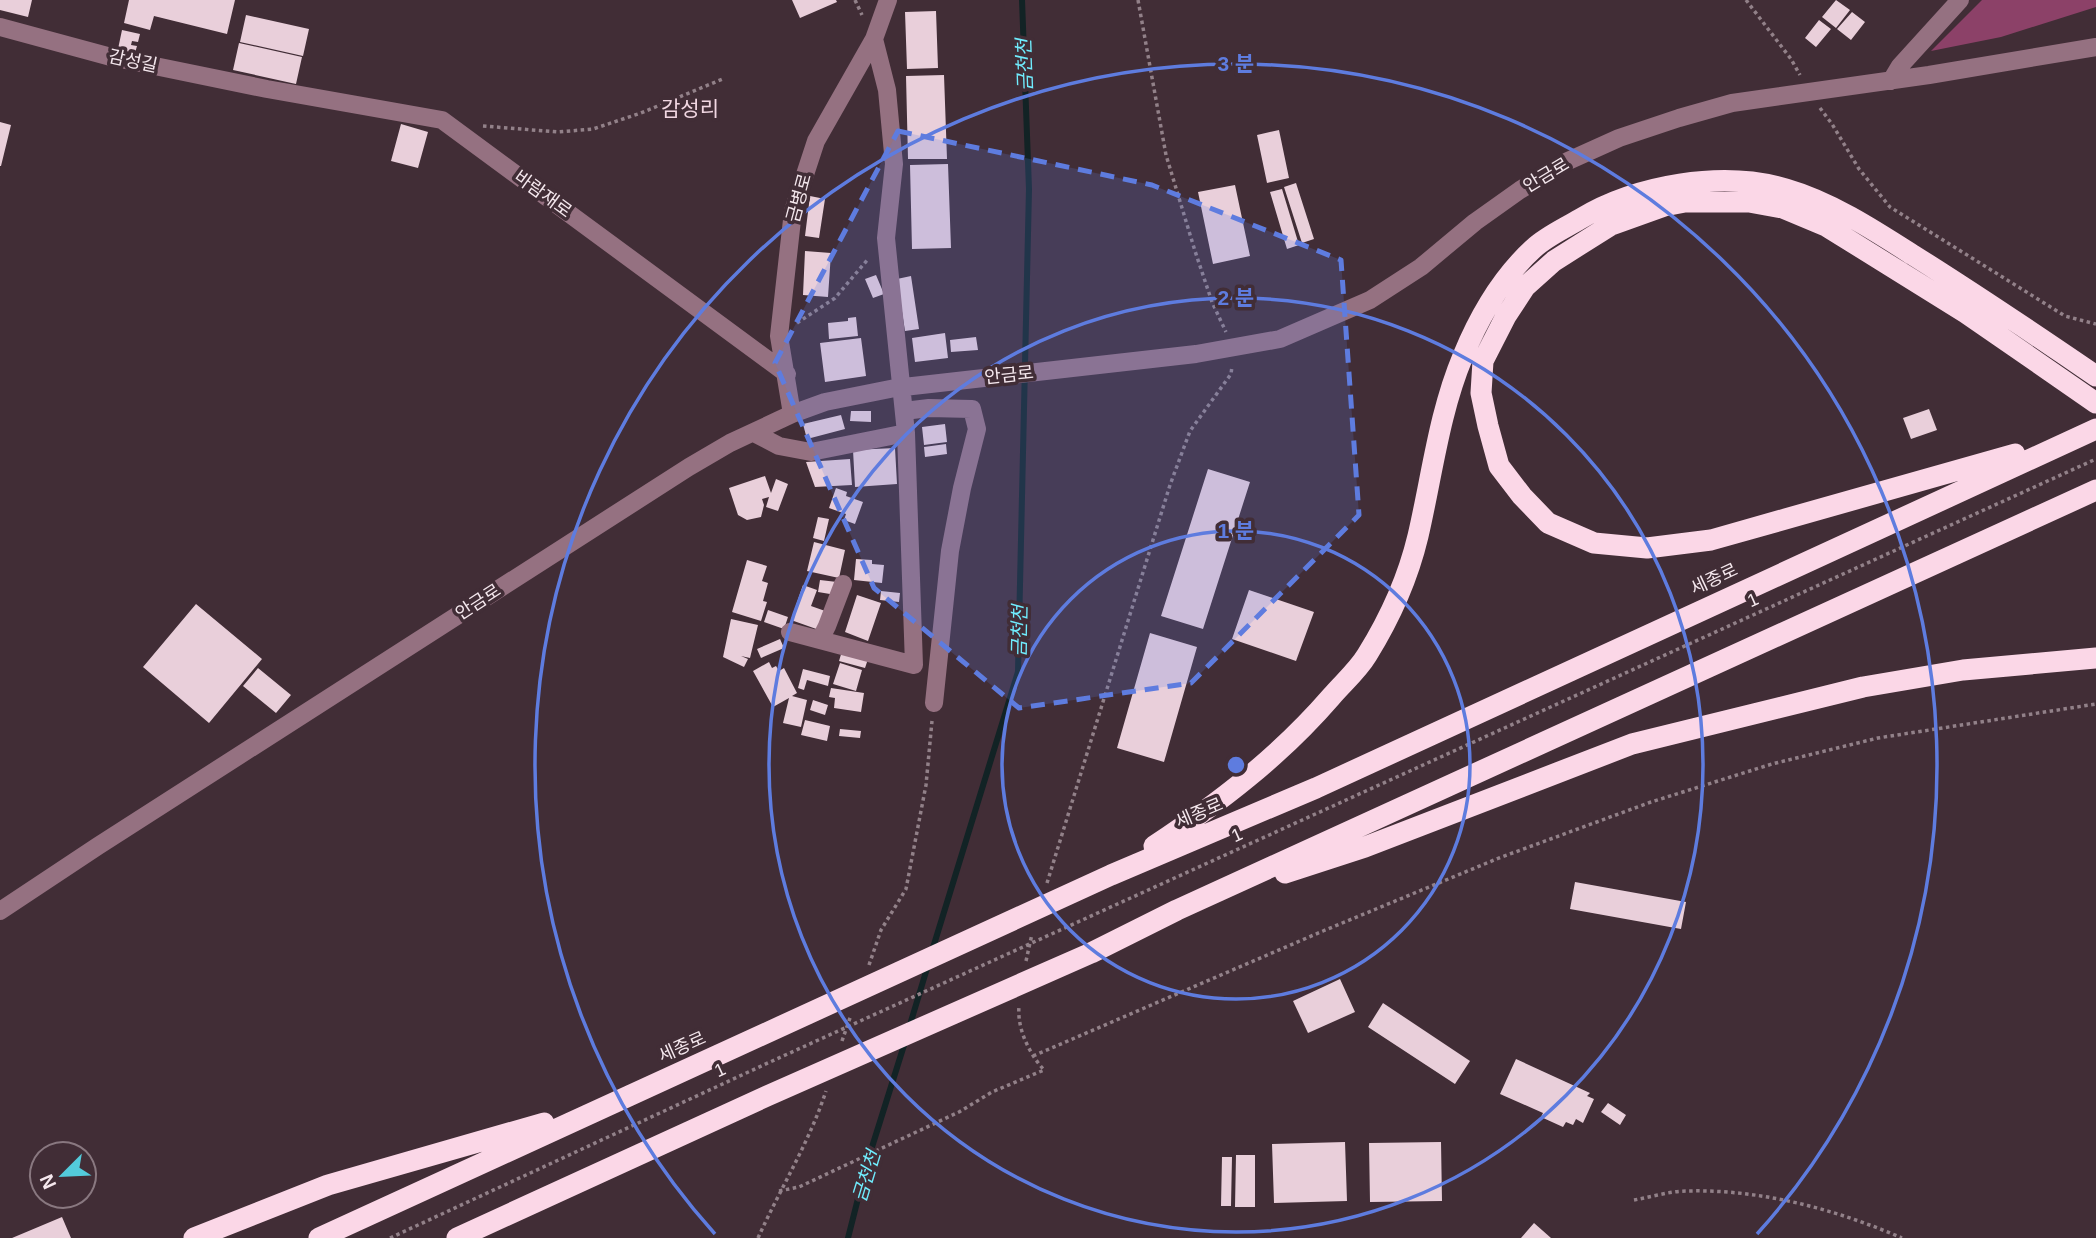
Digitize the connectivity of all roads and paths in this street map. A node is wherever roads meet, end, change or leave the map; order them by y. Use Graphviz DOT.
graph roads {
  1 [pos="888,0"];
  2 [pos="1138,0"];
  3 [pos="1746,0"];
  4 [pos="1960,0"];
  5 [pos="0,27"];
  6 [pos="874,39"];
  7 [pos="2096,47"];
  8 [pos="725,78"];
  9 [pos="1891,81"];
  10 [pos="267,89"];
  11 [pos="1809,93"];
  12 [pos="462,134"];
  13 [pos="887,238"];
  14 [pos="2096,324"];
  15 [pos="779,336"];
  16 [pos="1232,348"];
  17 [pos="787,374"];
  18 [pos="2096,376"];
  19 [pos="2096,403"];
  20 [pos="904,411"];
  21 [pos="792,414"];
  22 [pos="2096,429"];
  23 [pos="754,433"];
  24 [pos="906,433"];
  25 [pos="2074,438"];
  26 [pos="2094,460"];
  27 [pos="2096,490"];
  28 [pos="842,584"];
  29 [pos="790,632"];
  30 [pos="820,640"];
  31 [pos="2093,659"];
  32 [pos="934,703"];
  33 [pos="2096,704"];
  34 [pos="1111,874"];
  35 [pos="1044,891"];
  36 [pos="1177,910"];
  37 [pos="0,911"];
  38 [pos="1034,925"];
  39 [pos="868,967"];
  40 [pos="1024,971"];
  41 [pos="855,1004"];
  42 [pos="1019,1006"];
  43 [pos="842,1041"];
  44 [pos="1032,1056"];
  45 [pos="829,1080"];
  46 [pos="610,1105"];
  47 [pos="779,1191"];
  48 [pos="1634,1200"];
  49 [pos="194,1238"];
  50 [pos="319,1238"];
  51 [pos="390,1238"];
  52 [pos="457,1238"];
  53 [pos="758,1238"];
  54 [pos="1902,1238"];
  1 -- 6 [label="street, 금병로"];
  2 -- 16 [label="path"];
  3 -- 11 [label="path"];
  4 -- 9 [label="street"];
  5 -- 10 [label="street, 감성길"];
  6 -- 13 [label="street"];
  6 -- 15 [label="street, 금병로"];
  7 -- 9 [label="street, 안금로"];
  8 -- 12 [label="path"];
  9 -- 11 [label="street, 안금로"];
  10 -- 12 [label="street, 바람재로"];
  11 -- 14 [label="path"];
  11 -- 16 [label="street, 안금로"];
  12 -- 17 [label="street, 바람재로"];
  13 -- 15 [label="path"];
  13 -- 20 [label="street"];
  15 -- 17 [label="street, 금병로"];
  16 -- 21 [label="street, 안금로"];
  16 -- 35 [label="path"];
  17 -- 21 [label="street, 금병로"];
  18 -- 34 [label="highway, 1"];
  19 -- 25 [label="highway"];
  20 -- 24 [label="street"];
  20 -- 32 [label="street"];
  21 -- 23 [label="street, 안금로"];
  22 -- 25 [label="highway, 세종로"];
  23 -- 24 [label="street"];
  23 -- 37 [label="street, 안금로"];
  24 -- 30 [label="street"];
  25 -- 34 [label="highway, 세종로"];
  26 -- 51 [label="path, 1"];
  27 -- 36 [label="highway"];
  28 -- 30 [label="street"];
  29 -- 30 [label="street"];
  31 -- 36 [label="highway"];
  32 -- 39 [label="path"];
  33 -- 44 [label="path"];
  34 -- 46 [label="highway, 세종로 / 1"];
  36 -- 52 [label="highway"];
  38 -- 40 [label="path"];
  41 -- 43 [label="path"];
  42 -- 44 [label="path"];
  44 -- 47 [label="path"];
  45 -- 47 [label="path"];
  46 -- 49 [label="highway"];
  46 -- 50 [label="highway, 세종로 / 1"];
  47 -- 53 [label="path"];
  48 -- 54 [label="path"];
}
